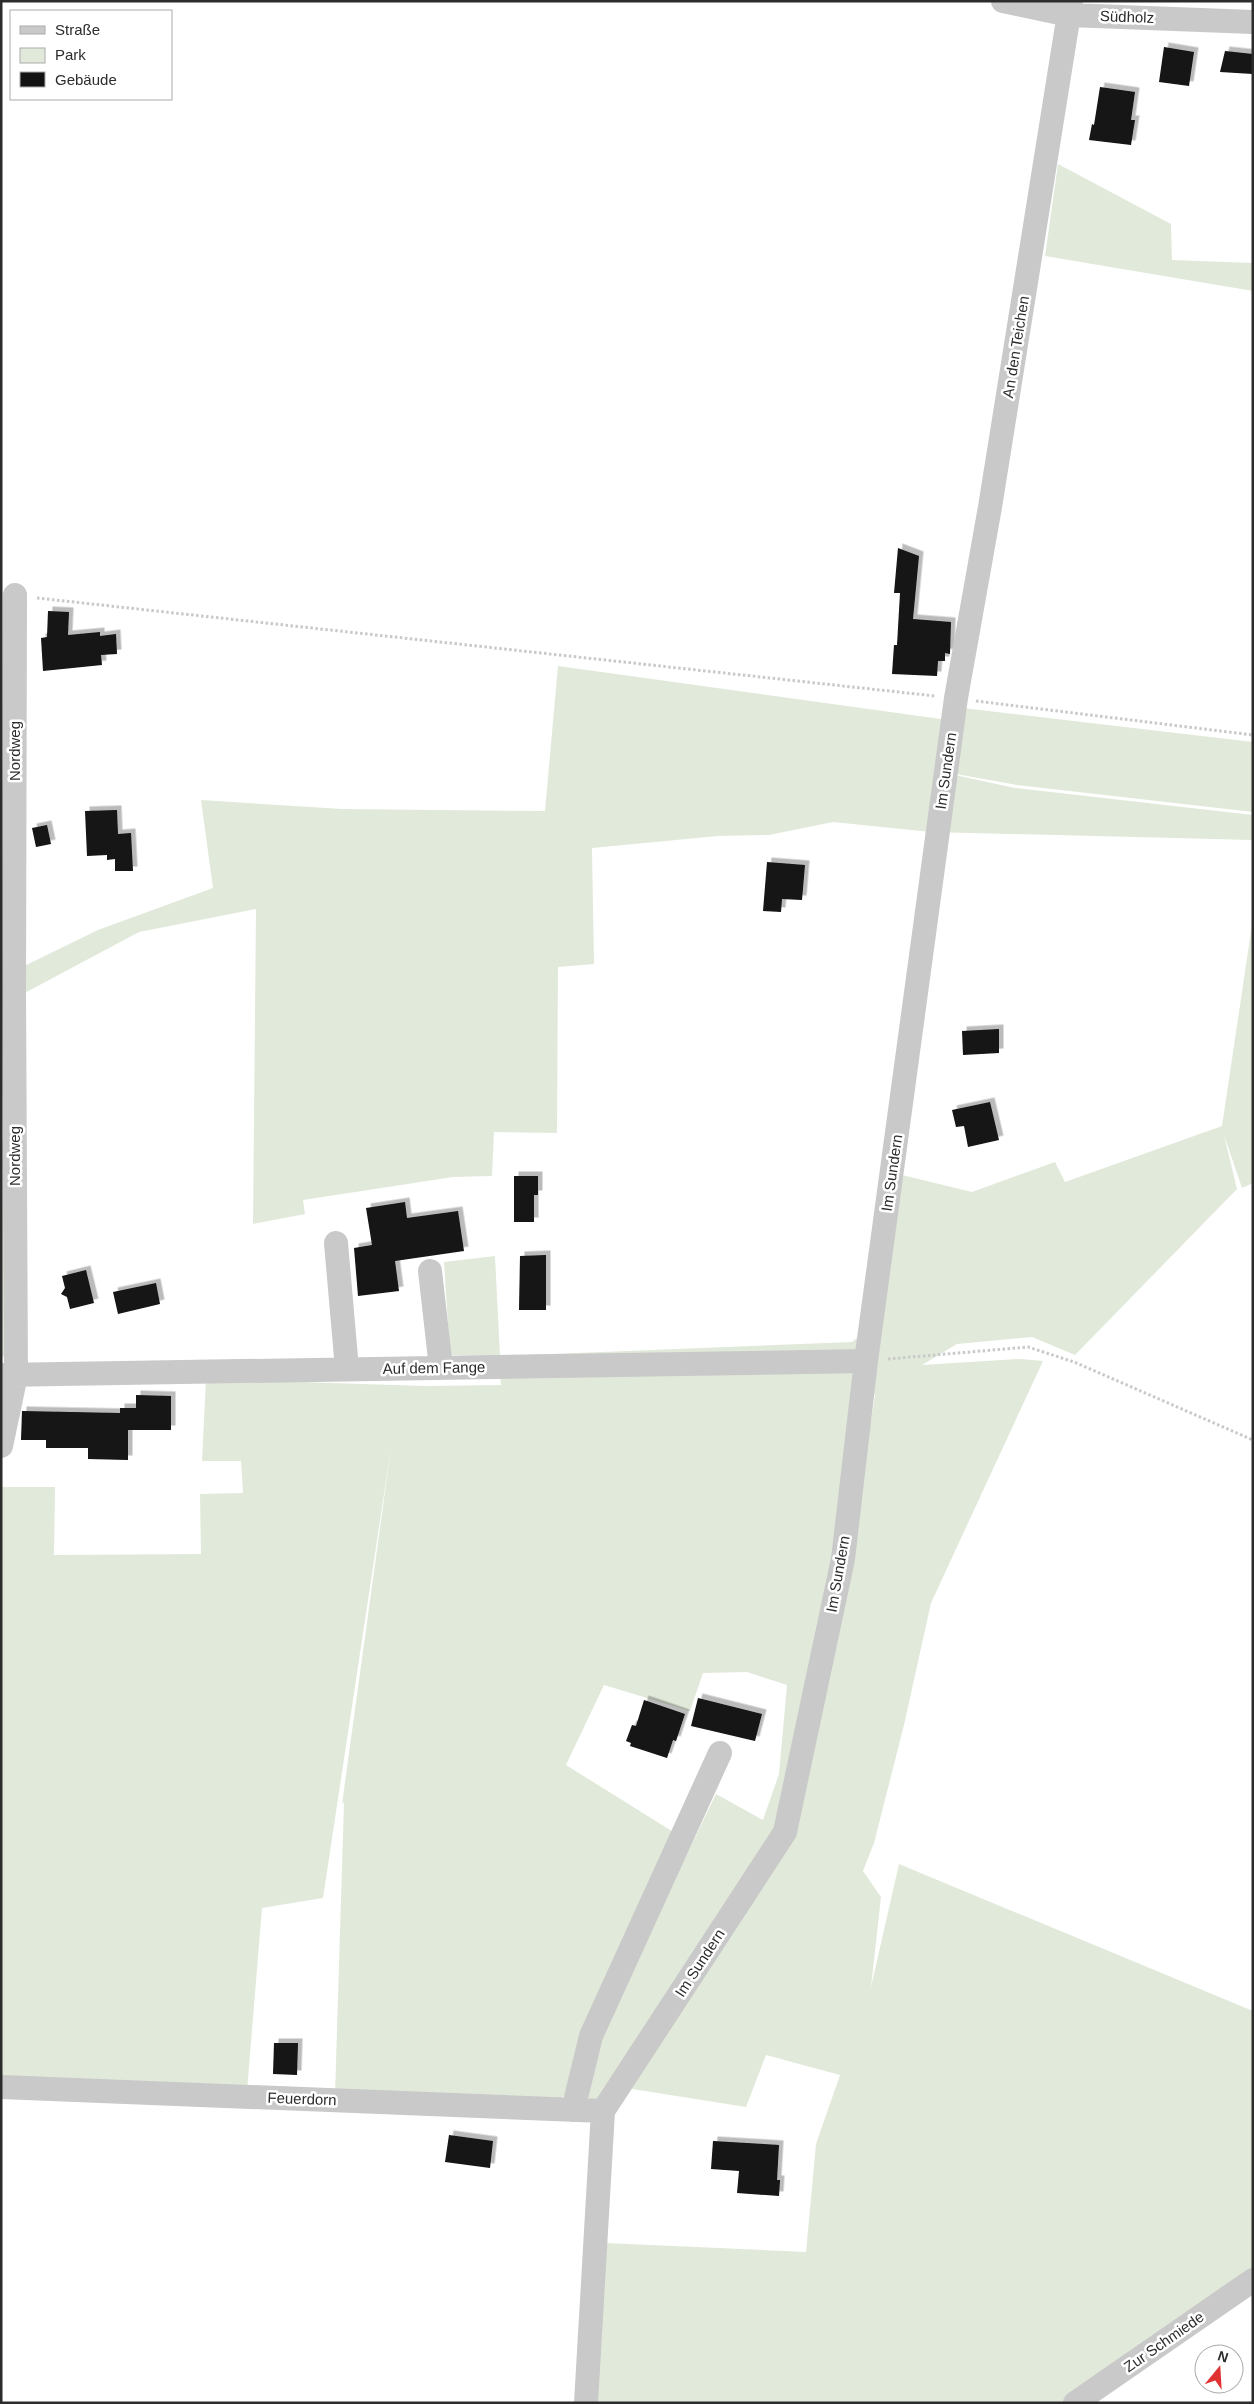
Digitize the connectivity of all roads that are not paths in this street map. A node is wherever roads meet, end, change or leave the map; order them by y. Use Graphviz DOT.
graph roads {
  1 [pos="1003,1"];
  2 [pos="1070,8"];
  3 [pos="1253,22"];
  4 [pos="15,595"];
  5 [pos="957,696"];
  6 [pos="336,1243"];
  7 [pos="430,1270"];
  8 [pos="866,1361"];
  9 [pos="441,1368"];
  10 [pos="347,1369"];
  11 [pos="9,1375"];
  12 [pos="1,1446"];
  13 [pos="720,1753"];
  14 [pos="1,2087"];
  15 [pos="573,2110"];
  16 [pos="603,2111"];
  17 [pos="1253,2280"];
  18 [pos="586,2403"];
  19 [pos="1075,2403"];
  1 -- 2 [label="street, Südholz"];
  2 -- 3 [label="street, Südholz"];
  2 -- 5 [label="street, An den Teichen"];
  4 -- 11 [label="street, Nordweg"];
  5 -- 8 [label="street, Im Sundern"];
  6 -- 10 [label="street"];
  7 -- 9 [label="street"];
  8 -- 9 [label="street, Auf dem Fange"];
  8 -- 16 [label="street, Im Sundern"];
  9 -- 10 [label="street, Auf dem Fange"];
  10 -- 11 [label="street, Auf dem Fange"];
  11 -- 12 [label="street, Nordweg"];
  13 -- 15 [label="street"];
  14 -- 15 [label="street, Feuerdorn"];
  15 -- 16 [label="street, Feuerdorn"];
  16 -- 18 [label="street, Im Sundern"];
  17 -- 19 [label="street, Zur Schmiede"];
}
